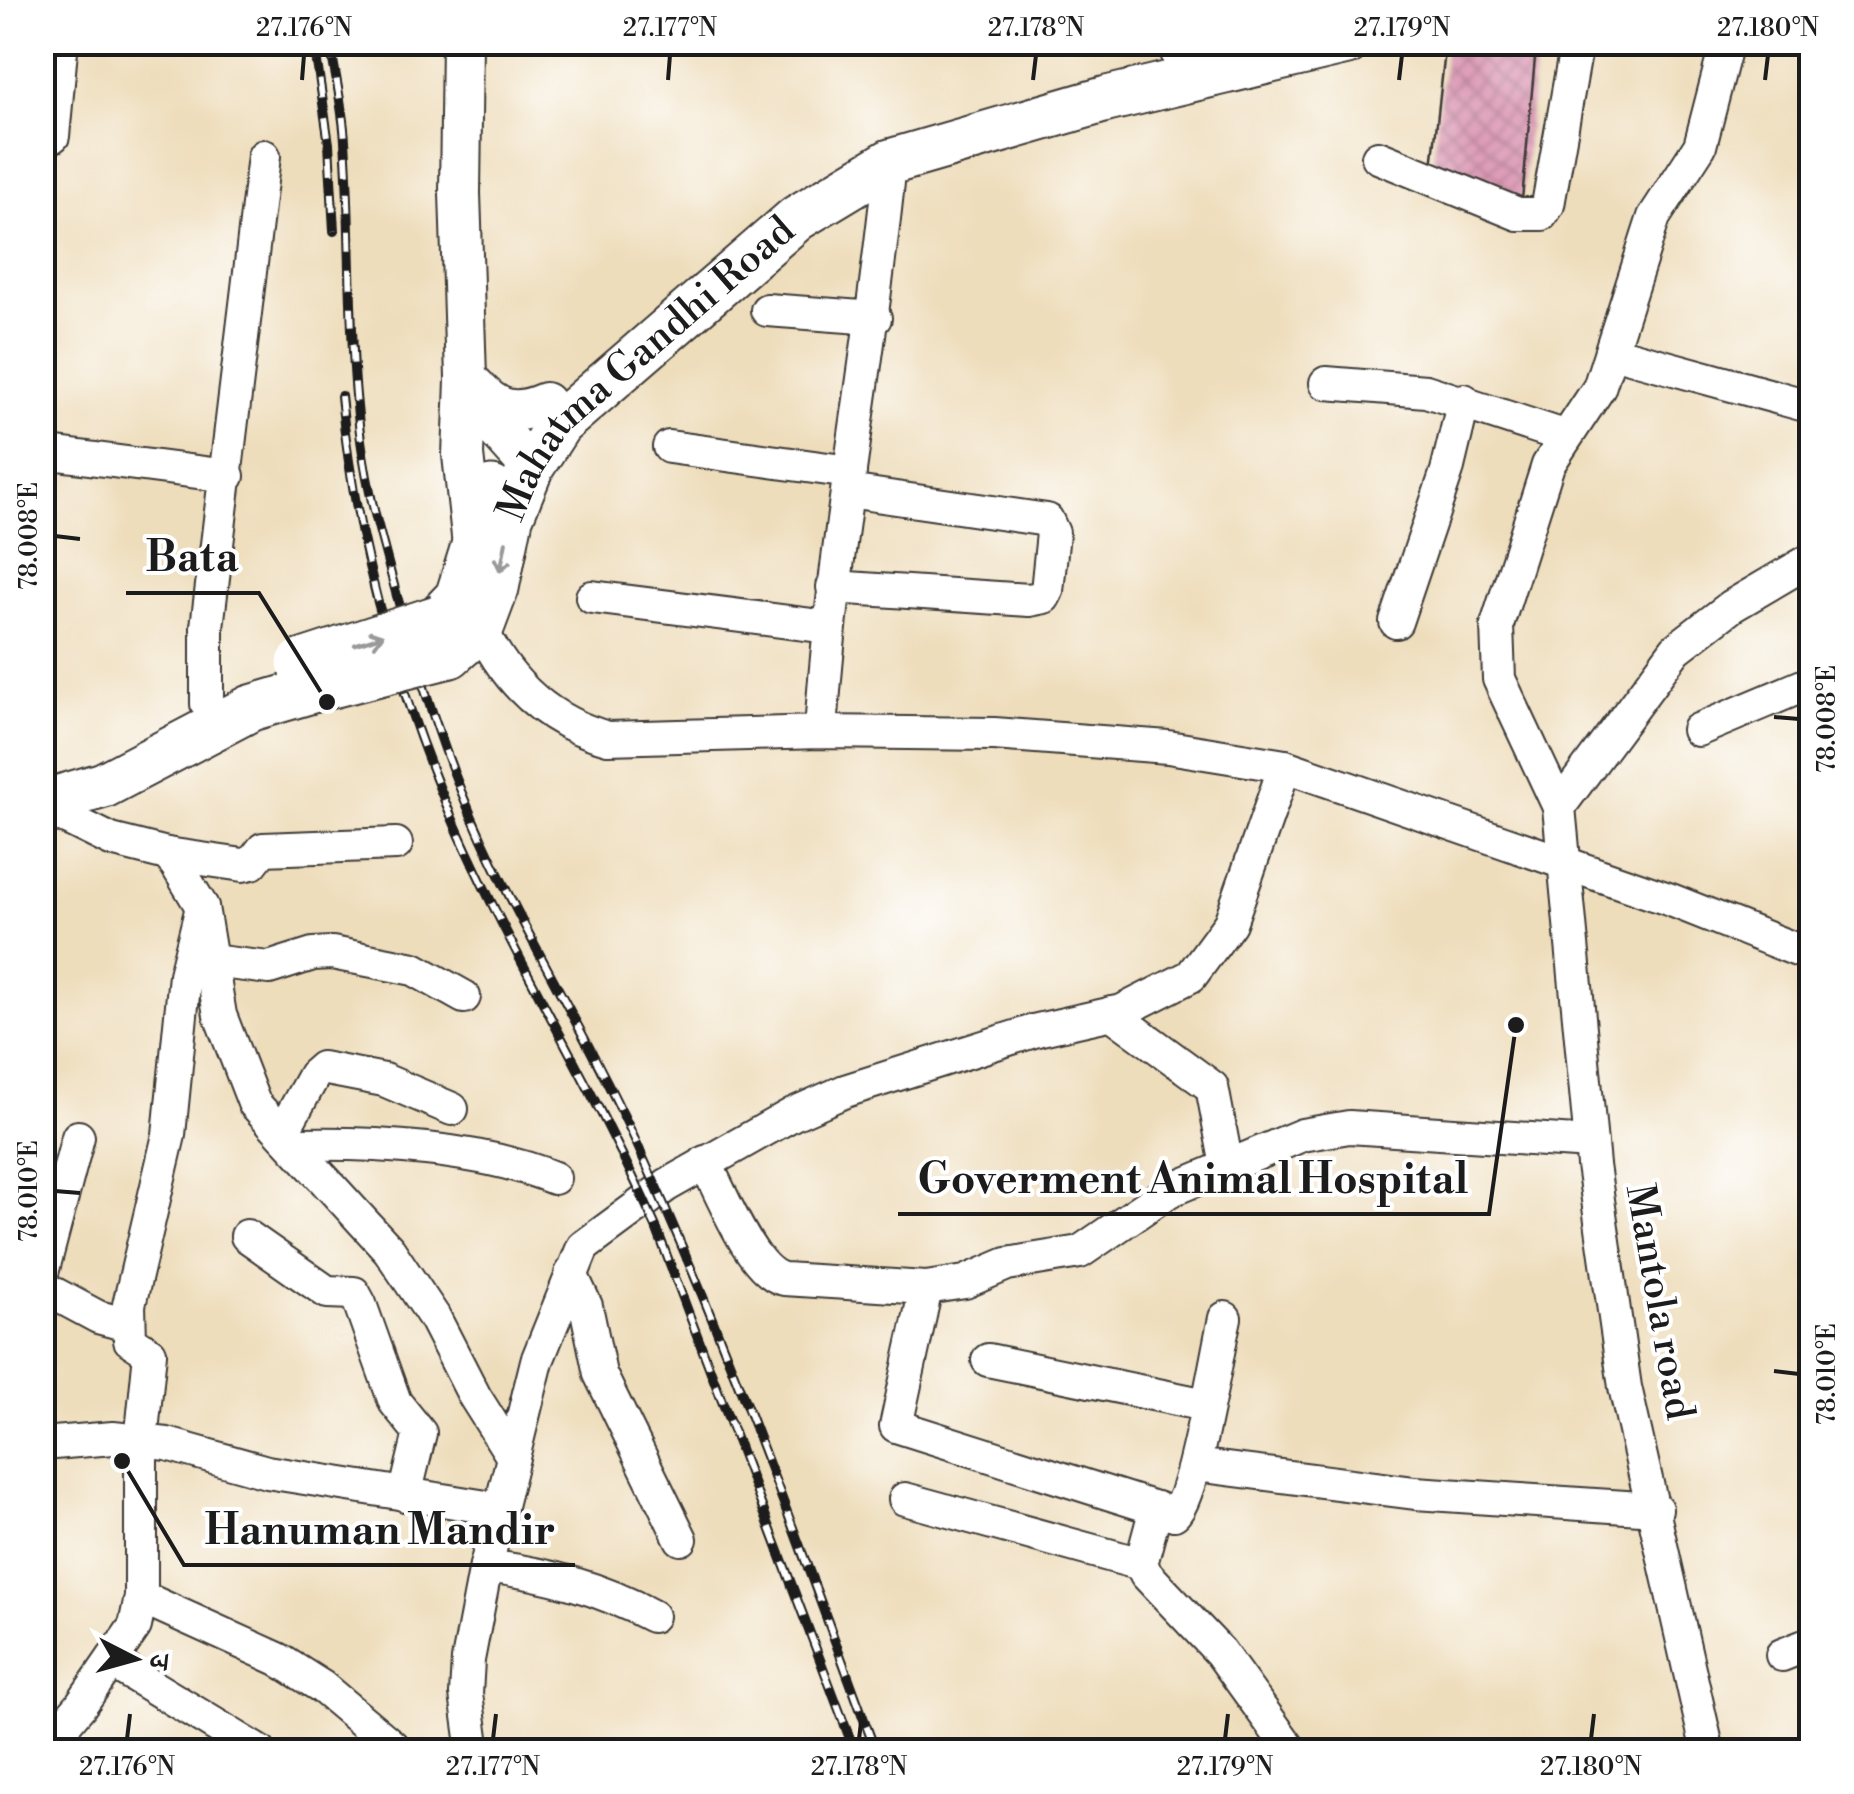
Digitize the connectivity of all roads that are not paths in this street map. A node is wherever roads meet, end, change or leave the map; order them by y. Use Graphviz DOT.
graph roads {
  1 [pos="462,42"];
  2 [pos="1242,42"];
  3 [pos="1347,42"];
  4 [pos="1577,42"];
  5 [pos="1727,42"];
  6 [pos="61,50"];
  7 [pos="1176,51"];
  8 [pos="42,143"];
  9 [pos="264,156"];
  10 [pos="1378,157"];
  11 [pos="890,162"];
  12 [pos="767,310"];
  13 [pos="875,318"];
  14 [pos="1612,352"];
  15 [pos="466,377"];
  16 [pos="1326,383"];
  17 [pos="1464,400"];
  18 [pos="545,403"];
  19 [pos="1812,406"];
  20 [pos="1564,436"];
  21 [pos="669,448"];
  22 [pos="42,452"];
  23 [pos="521,458"];
  24 [pos="228,476"];
  25 [pos="849,482"];
  26 [pos="473,545"];
  27 [pos="1812,558"];
  28 [pos="834,588"];
  29 [pos="592,597"];
  30 [pos="1396,622"];
  31 [pos="828,627"];
  32 [pos="456,633"];
  33 [pos="306,676"];
  34 [pos="1812,682"];
  35 [pos="207,704"];
  36 [pos="1698,730"];
  37 [pos="821,732"];
  38 [pos="1285,766"];
  39 [pos="42,770"];
  40 [pos="1556,801"];
  41 [pos="42,804"];
  42 [pos="396,844"];
  43 [pos="167,854"];
  44 [pos="1560,860"];
  45 [pos="202,907"];
  46 [pos="1812,956"];
  47 [pos="211,960"];
  48 [pos="464,997"];
  49 [pos="1112,1013"];
  50 [pos="452,1109"];
  51 [pos="78,1137"];
  52 [pos="288,1138"];
  53 [pos="1591,1143"];
  54 [pos="706,1162"];
  55 [pos="1227,1166"];
  56 [pos="554,1178"];
  57 [pos="247,1236"];
  58 [pos="42,1273"];
  59 [pos="571,1274"];
  60 [pos="42,1287"];
  61 [pos="926,1288"];
  62 [pos="1225,1318"];
  63 [pos="128,1325"];
  64 [pos="988,1360"];
  65 [pos="1206,1405"];
  66 [pos="141,1442"];
  67 [pos="42,1444"];
  68 [pos="512,1454"];
  69 [pos="1194,1465"];
  70 [pos="406,1495"];
  71 [pos="905,1499"];
  72 [pos="1156,1508"];
  73 [pos="500,1509"];
  74 [pos="1656,1509"];
  75 [pos="681,1539"];
  76 [pos="1141,1564"];
  77 [pos="486,1566"];
  78 [pos="141,1597"];
  79 [pos="652,1616"];
  80 [pos="112,1662"];
  81 [pos="42,1751"];
  82 [pos="398,1751"];
  83 [pos="260,1752"];
  84 [pos="474,1752"];
  85 [pos="1292,1752"];
  86 [pos="1708,1752"];
  1 -- 15 [label="main road"];
  2 -- 7 [label="highway, Mahatma Gandhi Road"];
  3 -- 11 [label="highway, Mahatma Gandhi Road"];
  4 -- 10 [label="street"];
  5 -- 14 [label="street"];
  6 -- 8 [label="street"];
  7 -- 18 [label="highway, Mahatma Gandhi Road"];
  9 -- 24 [label="street"];
  11 -- 13 [label="street"];
  11 -- 23 [label="highway, Mahatma Gandhi Road"];
  12 -- 13 [label="street"];
  13 -- 25 [label="street"];
  14 -- 19 [label="street"];
  14 -- 20 [label="street"];
  15 -- 18 [label="main road"];
  15 -- 23 [label="main road"];
  15 -- 26 [label="main road"];
  16 -- 17 [label="street"];
  17 -- 20 [label="street"];
  17 -- 30 [label="street"];
  18 -- 23 [label="highway, Mahatma Gandhi Road"];
  20 -- 40 [label="street"];
  21 -- 25 [label="street"];
  22 -- 24 [label="street"];
  23 -- 26 [label="highway, Mahatma Gandhi Road"];
  23 -- 32 [label="highway, Mahatma Gandhi Road, one-way"];
  24 -- 35 [label="street"];
  25 -- 28 [label="street"];
  25 -- 28 [label="street"];
  26 -- 32 [label="highway, Mahatma Gandhi Road"];
  27 -- 40 [label="street"];
  28 -- 31 [label="street"];
  29 -- 31 [label="street"];
  31 -- 37 [label="street"];
  32 -- 33 [label="highway, bridge"];
  32 -- 37 [label="street"];
  33 -- 35 [label="highway"];
  33 -- 41 [label="highway"];
  34 -- 36 [label="street"];
  35 -- 39 [label="highway"];
  37 -- 38 [label="street"];
  38 -- 44 [label="street"];
  38 -- 49 [label="street"];
  40 -- 44 [label="street, Mantola road"];
  41 -- 43 [label="street"];
  42 -- 43 [label="street"];
  43 -- 45 [label="street"];
  44 -- 46 [label="street"];
  44 -- 53 [label="street, Mantola road"];
  45 -- 47 [label="street"];
  45 -- 63 [label="street"];
  47 -- 48 [label="street"];
  47 -- 52 [label="street"];
  49 -- 54 [label="street"];
  49 -- 55 [label="street"];
  50 -- 52 [label="street"];
  51 -- 58 [label="street"];
  52 -- 56 [label="street"];
  52 -- 68 [label="street"];
  53 -- 55 [label="street"];
  53 -- 74 [label="street, Mantola road"];
  54 -- 59 [label="street"];
  54 -- 61 [label="street"];
  55 -- 61 [label="street"];
  57 -- 70 [label="street"];
  59 -- 68 [label="street"];
  59 -- 75 [label="street"];
  60 -- 63 [label="street"];
  61 -- 72 [label="street"];
  62 -- 65 [label="street"];
  63 -- 66 [label="street"];
  64 -- 65 [label="street"];
  65 -- 69 [label="street"];
  66 -- 67 [label="street"];
  66 -- 70 [label="street"];
  66 -- 78 [label="street"];
  68 -- 73 [label="street"];
  69 -- 72 [label="street"];
  69 -- 74 [label="street"];
  70 -- 73 [label="street"];
  71 -- 76 [label="street"];
  72 -- 76 [label="street"];
  73 -- 77 [label="street"];
  74 -- 86 [label="street, Mantola road"];
  76 -- 85 [label="street"];
  77 -- 79 [label="street"];
  77 -- 84 [label="street"];
  78 -- 80 [label="street"];
  78 -- 82 [label="street"];
  80 -- 81 [label="street"];
  80 -- 83 [label="street"];
}
